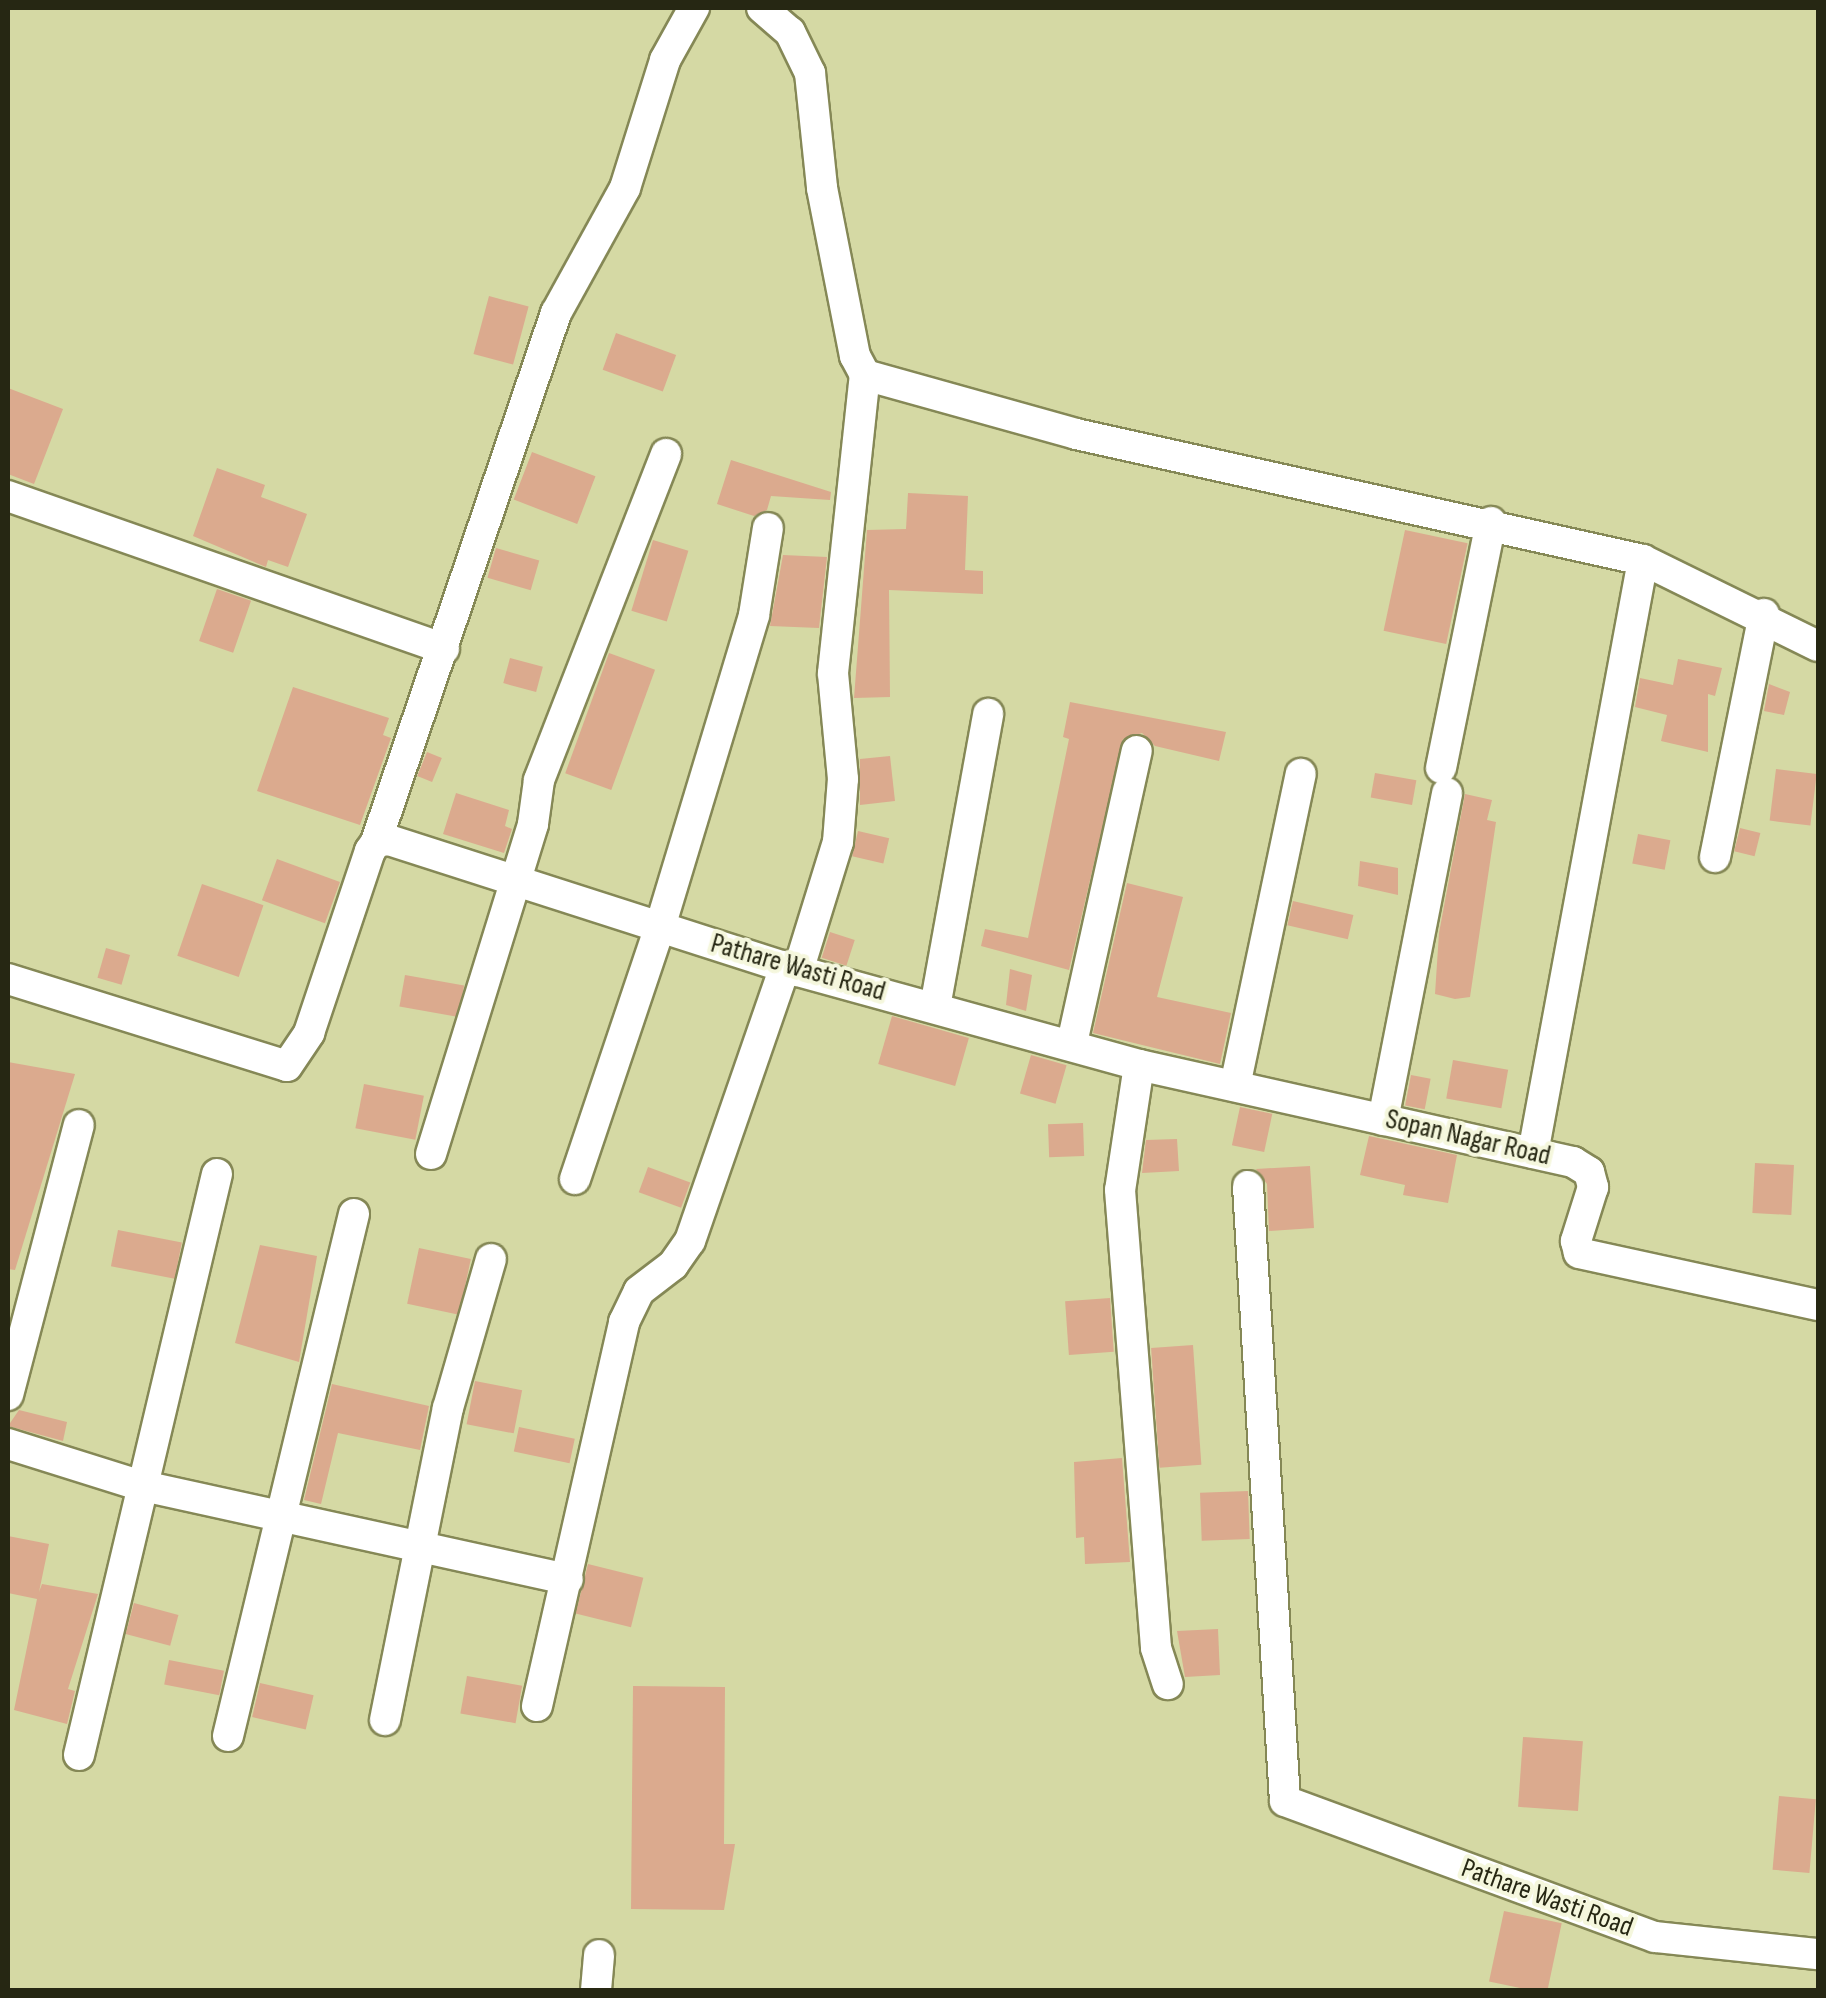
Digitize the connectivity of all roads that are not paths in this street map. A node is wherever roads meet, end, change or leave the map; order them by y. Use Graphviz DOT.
graph roads {
  1 [pos="694,8"];
  2 [pos="762,8"];
  3 [pos="864,375"];
  4 [pos="666,454"];
  5 [pos="8,496"];
  6 [pos="1491,522"];
  7 [pos="768,528"];
  8 [pos="1643,560"];
  9 [pos="1764,614"];
  10 [pos="1818,646"];
  11 [pos="444,649"];
  12 [pos="988,714"];
  13 [pos="1137,751"];
  14 [pos="1301,774"];
  15 [pos="376,842"];
  16 [pos="1716,857"];
  17 [pos="513,881"];
  18 [pos="660,927"];
  19 [pos="792,968"];
  20 [pos="8,978"];
  21 [pos="935,1007"];
  22 [pos="1072,1044"];
  23 [pos="1139,1066"];
  24 [pos="1235,1086"];
  25 [pos="1383,1120"];
  26 [pos="79,1125"];
  27 [pos="1533,1153"];
  28 [pos="432,1154"];
  29 [pos="217,1174"];
  30 [pos="575,1179"];
  31 [pos="1248,1186"];
  32 [pos="354,1214"];
  33 [pos="491,1259"];
  34 [pos="1818,1305"];
  35 [pos="8,1395"];
  36 [pos="8,1444"];
  37 [pos="139,1485"];
  38 [pos="281,1515"];
  39 [pos="424,1546"];
  40 [pos="568,1579"];
  41 [pos="1168,1684"];
  42 [pos="537,1706"];
  43 [pos="385,1720"];
  44 [pos="228,1736"];
  45 [pos="79,1755"];
  46 [pos="599,1954"];
  47 [pos="1818,1954"];
  48 [pos="596,1990"];
  1 -- 11 [label="street"];
  2 -- 3 [label="street"];
  3 -- 6 [label="street"];
  3 -- 19 [label="street"];
  4 -- 17 [label="street"];
  5 -- 11 [label="street"];
  6 -- 8 [label="street"];
  6 -- 25 [label="street"];
  7 -- 18 [label="street"];
  8 -- 9 [label="street"];
  8 -- 27 [label="street"];
  9 -- 10 [label="street"];
  9 -- 16 [label="street"];
  11 -- 15 [label="street"];
  12 -- 21 [label="street"];
  13 -- 22 [label="street"];
  14 -- 24 [label="street"];
  15 -- 17 [label="street, Pathare Wasti Road"];
  15 -- 20 [label="street"];
  17 -- 18 [label="street, Pathare Wasti Road"];
  17 -- 28 [label="street"];
  18 -- 19 [label="street, Pathare Wasti Road"];
  18 -- 30 [label="street"];
  19 -- 21 [label="street, Pathare Wasti Road"];
  19 -- 40 [label="street"];
  21 -- 22 [label="street, Pathare Wasti Road"];
  22 -- 23 [label="street, Pathare Wasti Road"];
  23 -- 24 [label="street, Sopan Nagar Road"];
  23 -- 41 [label="street"];
  24 -- 25 [label="street, Sopan Nagar Road"];
  25 -- 27 [label="street, Sopan Nagar Road"];
  26 -- 35 [label="street"];
  27 -- 34 [label="street, Sopan Nagar Road"];
  29 -- 37 [label="street"];
  31 -- 47 [label="street, Pathare Wasti Road"];
  32 -- 38 [label="street"];
  33 -- 39 [label="street"];
  36 -- 37 [label="street"];
  37 -- 38 [label="street"];
  37 -- 45 [label="street"];
  38 -- 39 [label="street"];
  38 -- 44 [label="street"];
  39 -- 40 [label="street"];
  39 -- 43 [label="street"];
  40 -- 42 [label="street"];
  46 -- 48 [label="street"];
}
